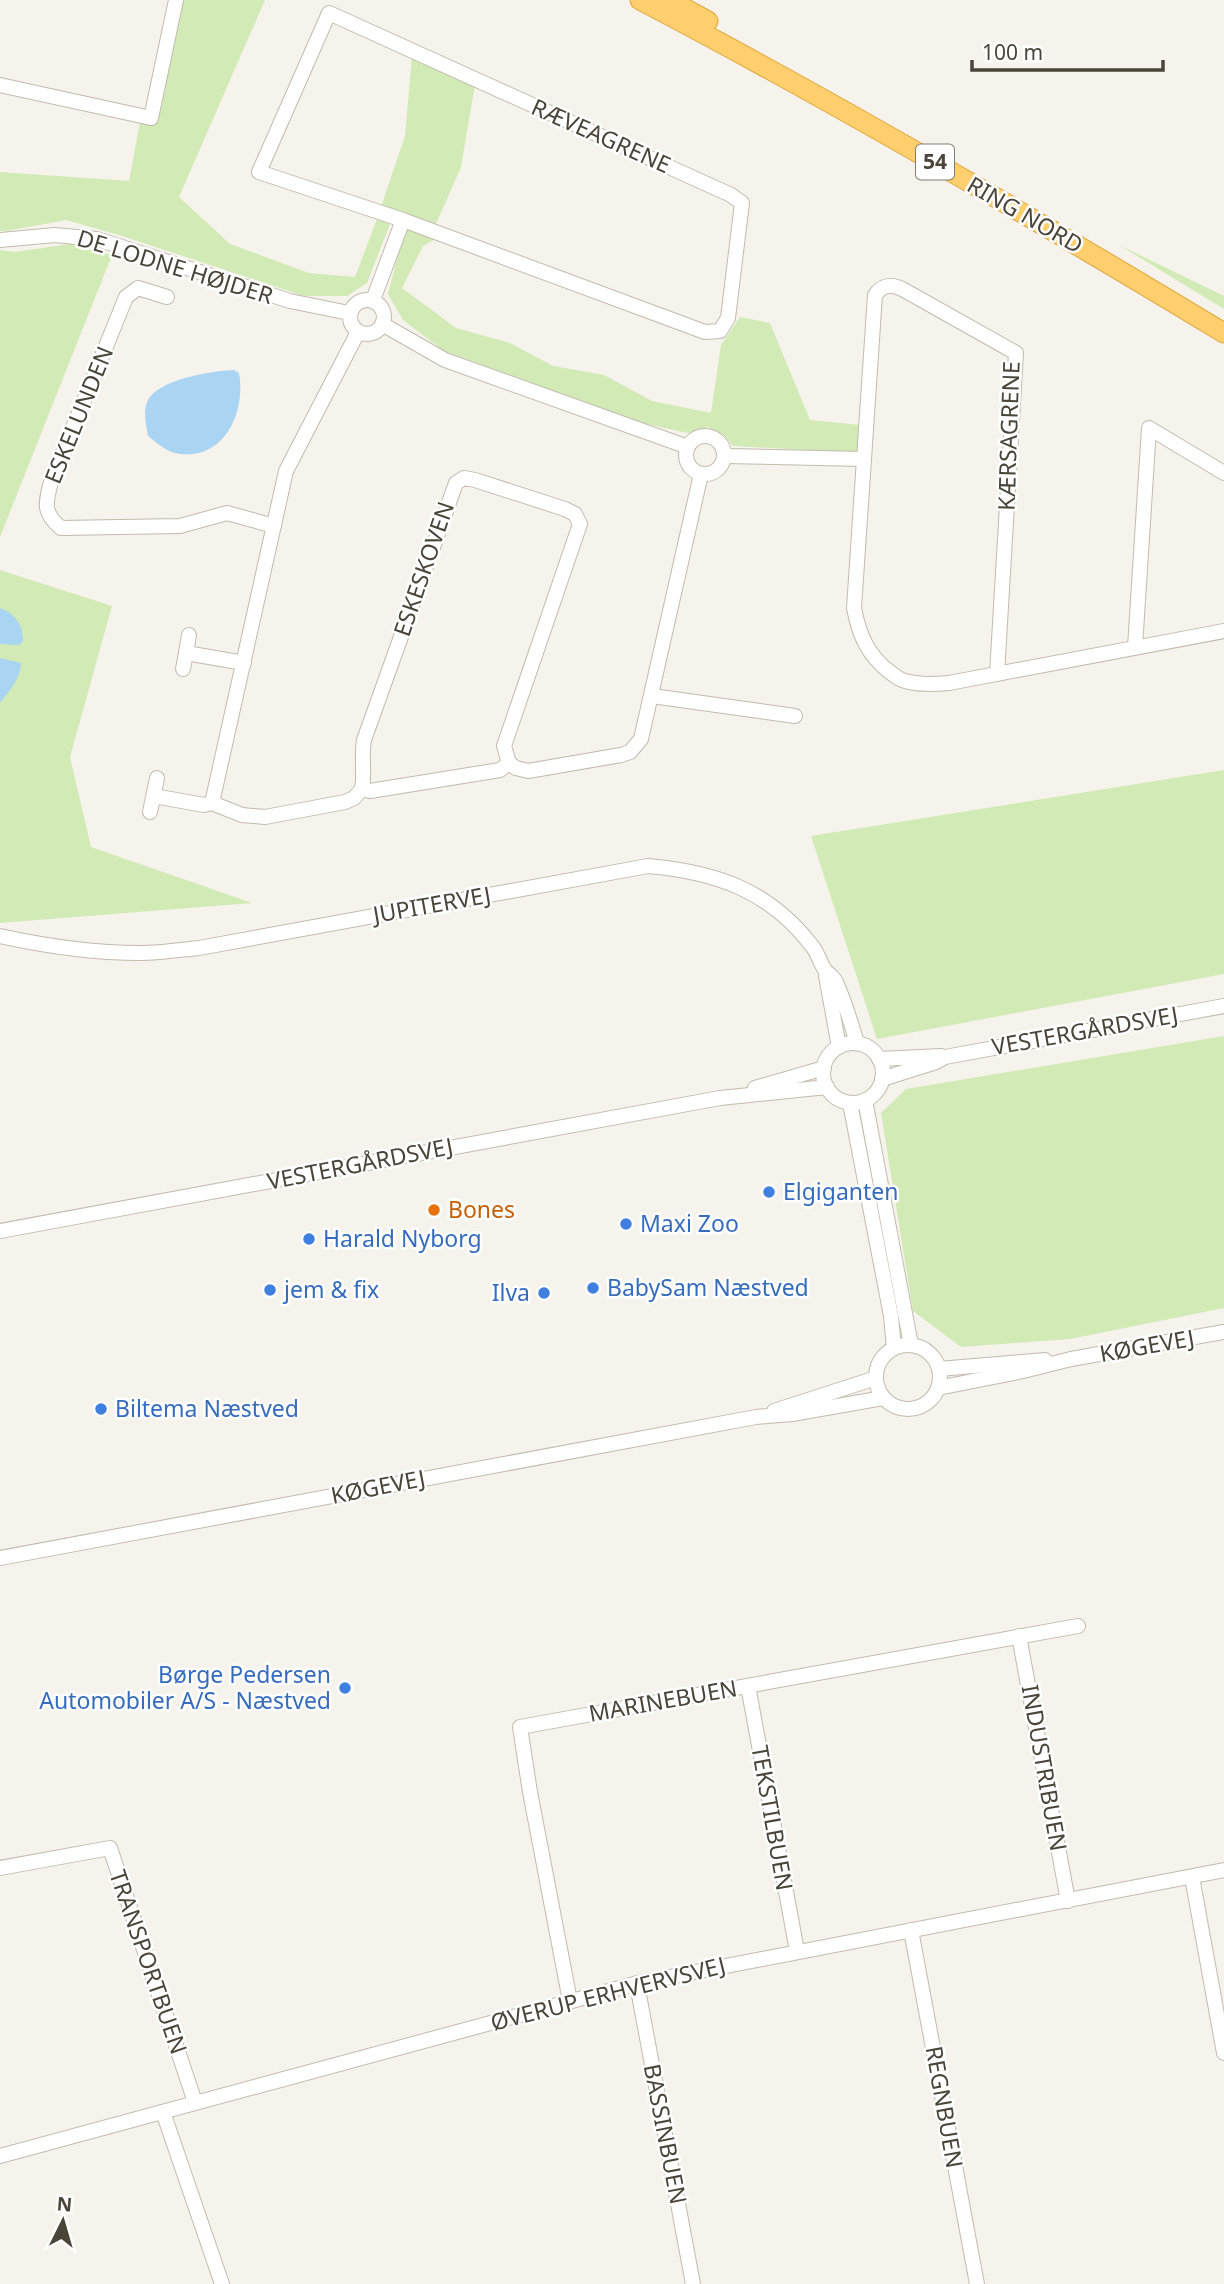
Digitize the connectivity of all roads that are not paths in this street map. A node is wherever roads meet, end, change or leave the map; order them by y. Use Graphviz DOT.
graph roads {
  1 [pos="176,0"];
  2 [pos="640,0"];
  3 [pos="669,0"];
  4 [pos="0,85"];
  5 [pos="403,220"];
  6 [pos="0,240"];
  7 [pos="167,297"];
  8 [pos="373,300"];
  9 [pos="349,313"];
  10 [pos="1224,320"];
  11 [pos="382,324"];
  12 [pos="358,332"];
  13 [pos="1224,333"];
  14 [pos="688,447"];
  15 [pos="724,456"];
  16 [pos="863,459"];
  17 [pos="1224,473"];
  18 [pos="701,474"];
  19 [pos="274,526"];
  20 [pos="1224,631"];
  21 [pos="189,635"];
  22 [pos="1135,647"];
  23 [pos="186,653"];
  24 [pos="244,663"];
  25 [pos="183,669"];
  26 [pos="997,674"];
  27 [pos="652,696"];
  28 [pos="795,716"];
  29 [pos="509,764"];
  30 [pos="157,778"];
  31 [pos="362,789"];
  32 [pos="154,796"];
  33 [pos="212,803"];
  34 [pos="150,811"];
  35 [pos="0,936"];
  36 [pos="826,971"];
  37 [pos="1224,1006"];
  38 [pos="857,1043"];
  39 [pos="839,1047"];
  40 [pos="946,1057"];
  41 [pos="880,1059"];
  42 [pos="824,1068"];
  43 [pos="882,1079"];
  44 [pos="827,1087"];
  45 [pos="720,1098"];
  46 [pos="858,1101"];
  47 [pos="0,1231"];
  48 [pos="1224,1332"];
  49 [pos="911,1345"];
  50 [pos="894,1348"];
  51 [pos="1070,1359"];
  52 [pos="939,1369"];
  53 [pos="876,1378"];
  54 [pos="938,1388"];
  55 [pos="883,1398"];
  56 [pos="756,1417"];
  57 [pos="0,1558"];
  58 [pos="1078,1626"];
  59 [pos="1019,1636"];
  60 [pos="748,1686"];
  61 [pos="0,1868"];
  62 [pos="1224,1870"];
  63 [pos="1192,1877"];
  64 [pos="1068,1900"];
  65 [pos="911,1930"];
  66 [pos="797,1951"];
  67 [pos="638,1983"];
  68 [pos="570,2001"];
  69 [pos="1224,2053"];
  70 [pos="195,2102"];
  71 [pos="163,2112"];
  72 [pos="0,2156"];
  73 [pos="222,2284"];
  74 [pos="693,2284"];
  75 [pos="977,2284"];
  1 -- 4 [label="street"];
  2 -- 13 [label="highway, RING NORD / 54"];
  3 -- 10 [label="highway, 54"];
  5 -- 5 [label="street, RÆVEAGRENE"];
  5 -- 8 [label="street"];
  6 -- 9 [label="street, DE LODNE HØJDER"];
  7 -- 19 [label="street, ESKELUNDEN"];
  8 -- 9 [label="street"];
  8 -- 11 [label="street"];
  9 -- 12 [label="street"];
  11 -- 12 [label="street"];
  11 -- 14 [label="street"];
  12 -- 19 [label="street"];
  14 -- 15 [label="street"];
  14 -- 18 [label="street"];
  15 -- 16 [label="street"];
  15 -- 18 [label="street"];
  16 -- 26 [label="street, KÆRSAGRENE"];
  16 -- 26 [label="street, KÆRSAGRENE"];
  17 -- 22 [label="street"];
  18 -- 27 [label="street"];
  19 -- 24 [label="street"];
  20 -- 22 [label="street, KÆRSAGRENE"];
  21 -- 23 [label="street"];
  22 -- 26 [label="street, KÆRSAGRENE"];
  23 -- 24 [label="street"];
  23 -- 25 [label="street"];
  24 -- 33 [label="street"];
  27 -- 28 [label="street"];
  27 -- 29 [label="street"];
  29 -- 31 [label="street"];
  29 -- 31 [label="street, ESKESKOVEN"];
  30 -- 32 [label="street"];
  31 -- 33 [label="street"];
  32 -- 33 [label="street"];
  32 -- 34 [label="street"];
  35 -- 36 [label="street, JUPITERVEJ"];
  36 -- 38 [label="street, JUPITERVEJ"];
  36 -- 39 [label="street, JUPITERVEJ"];
  37 -- 40 [label="street, VESTERGÅRDSVEJ"];
  38 -- 39 [label="street"];
  38 -- 41 [label="street"];
  39 -- 42 [label="street"];
  40 -- 41 [label="street, VESTERGÅRDSVEJ"];
  40 -- 43 [label="street, VESTERGÅRDSVEJ"];
  41 -- 43 [label="street"];
  42 -- 44 [label="street"];
  42 -- 45 [label="street, VESTERGÅRDSVEJ"];
  43 -- 46 [label="street"];
  44 -- 45 [label="street, VESTERGÅRDSVEJ"];
  44 -- 46 [label="street"];
  45 -- 47 [label="street, VESTERGÅRDSVEJ"];
  46 -- 49 [label="street"];
  46 -- 50 [label="street"];
  48 -- 51 [label="street, KØGEVEJ"];
  49 -- 50 [label="street"];
  49 -- 52 [label="street"];
  50 -- 53 [label="street"];
  51 -- 52 [label="street, KØGEVEJ"];
  51 -- 54 [label="street, KØGEVEJ"];
  52 -- 54 [label="street"];
  53 -- 55 [label="street"];
  53 -- 56 [label="street, KØGEVEJ"];
  54 -- 55 [label="street"];
  55 -- 56 [label="street, KØGEVEJ"];
  56 -- 57 [label="street, KØGEVEJ"];
  58 -- 59 [label="street, MARINEBUEN"];
  59 -- 60 [label="street, MARINEBUEN"];
  59 -- 64 [label="street, INDUSTRIBUEN"];
  60 -- 66 [label="street, TEKSTILBUEN"];
  60 -- 68 [label="street, MARINEBUEN"];
  61 -- 70 [label="street, TRANSPORTBUEN"];
  62 -- 63 [label="street, ØVERUP ERHVERVSVEJ"];
  63 -- 64 [label="street, ØVERUP ERHVERVSVEJ"];
  63 -- 69 [label="street"];
  64 -- 65 [label="street, ØVERUP ERHVERVSVEJ"];
  65 -- 66 [label="street, ØVERUP ERHVERVSVEJ"];
  65 -- 75 [label="street, REGNBUEN"];
  66 -- 67 [label="street, ØVERUP ERHVERVSVEJ"];
  67 -- 68 [label="street, ØVERUP ERHVERVSVEJ"];
  67 -- 74 [label="street, BASSINBUEN"];
  68 -- 70 [label="street, ØVERUP ERHVERVSVEJ"];
  70 -- 71 [label="street, ØVERUP ERHVERVSVEJ"];
  71 -- 72 [label="street, ØVERUP ERHVERVSVEJ"];
  71 -- 73 [label="street"];
}
